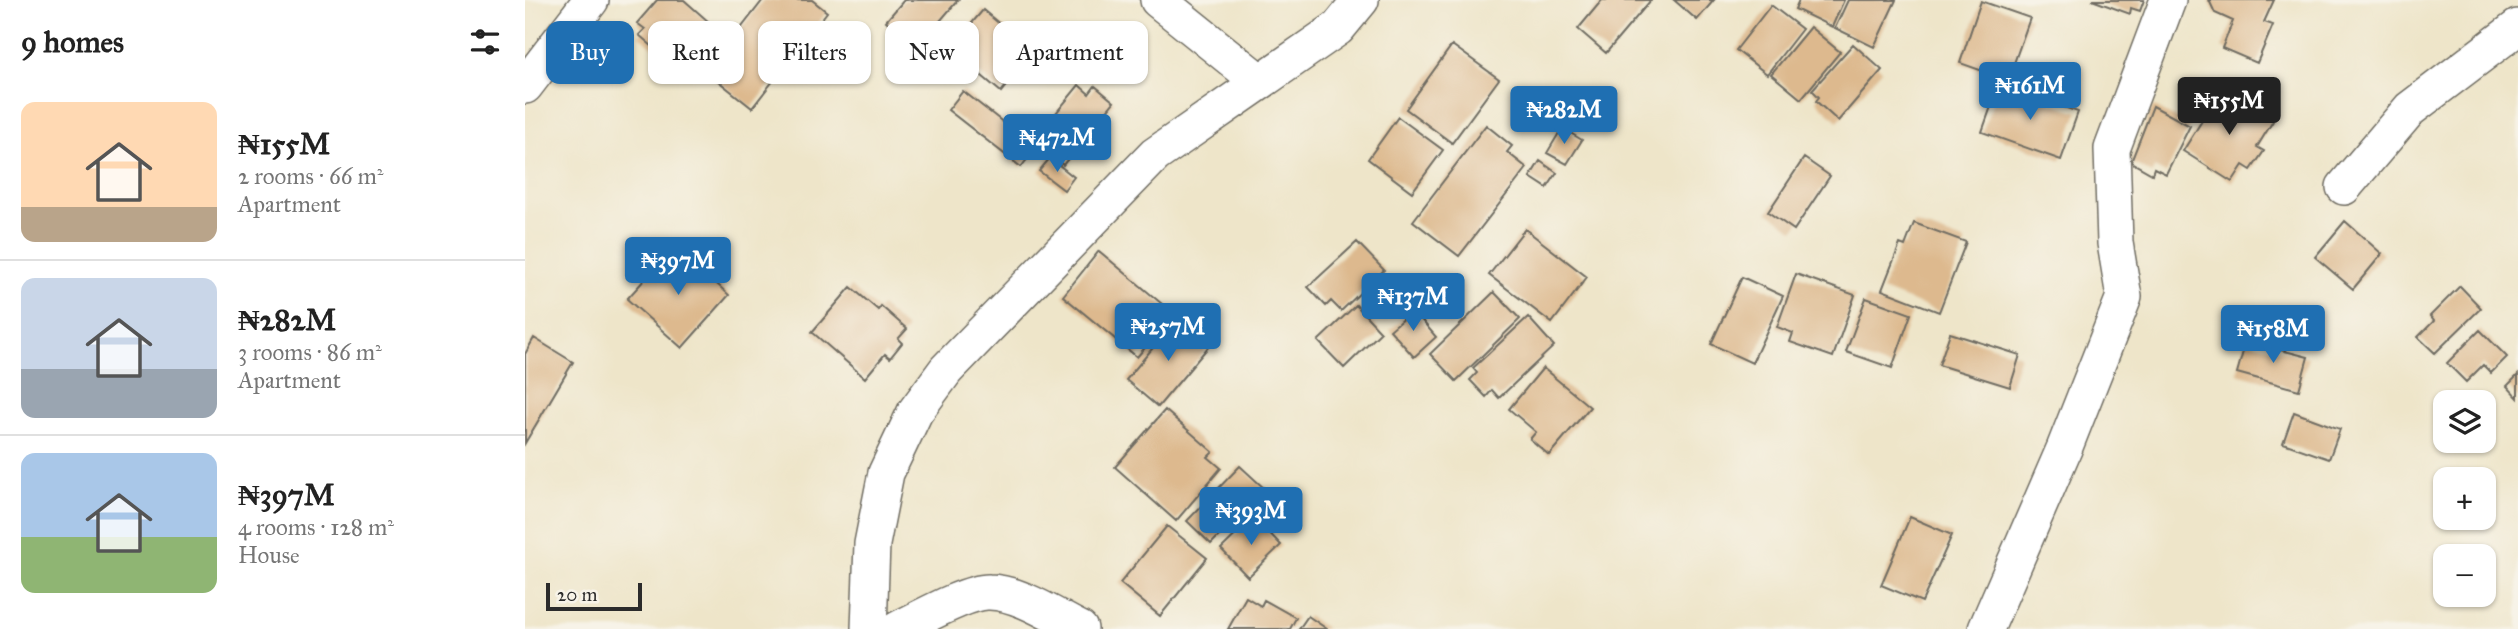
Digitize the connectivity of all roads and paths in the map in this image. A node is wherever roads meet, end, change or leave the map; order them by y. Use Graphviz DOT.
graph roads {
  1 [pos="591,0"];
  2 [pos="1158,0"];
  3 [pos="1361,0"];
  4 [pos="2168,0"];
  5 [pos="2518,27"];
  6 [pos="1260,82"];
  7 [pos="525,86"];
  8 [pos="2344,187"];
  9 [pos="869,629"];
  10 [pos="898,629"];
  11 [pos="1080,629"];
  12 [pos="1986,629"];
  1 -- 7 [label="street"];
  2 -- 6 [label="street"];
  3 -- 6 [label="street"];
  4 -- 12 [label="street"];
  5 -- 8 [label="street"];
  6 -- 9 [label="street"];
  10 -- 11 [label="street"];
}
